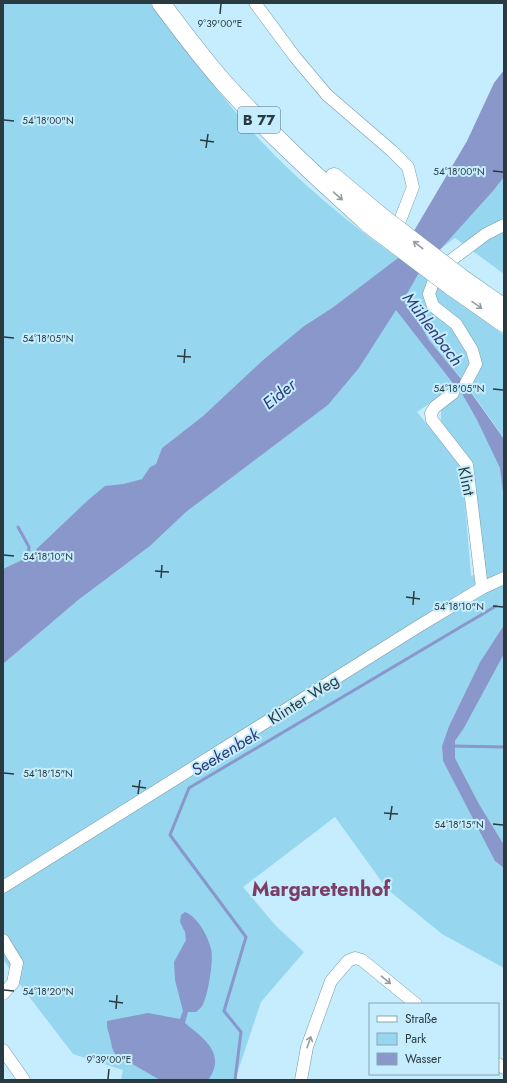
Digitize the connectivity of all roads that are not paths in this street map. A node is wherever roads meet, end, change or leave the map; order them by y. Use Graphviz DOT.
graph roads {
  1 [pos="160,3"];
  2 [pos="175,3"];
  3 [pos="255,3"];
  4 [pos="375,220"];
  5 [pos="504,225"];
  6 [pos="381,243"];
  7 [pos="455,282"];
  8 [pos="504,308"];
  9 [pos="504,323"];
  10 [pos="466,383"];
  11 [pos="453,393"];
  12 [pos="504,578"];
  13 [pos="482,588"];
  14 [pos="3,887"];
  15 [pos="3,940"];
  16 [pos="3,994"];
  17 [pos="415,1003"];
  18 [pos="3,1050"];
  19 [pos="24,1080"];
  20 [pos="301,1080"];
  1 -- 4 [label="highway, B 77, one-way"];
  2 -- 4 [label="highway, B 77"];
  3 -- 6 [label="street"];
  4 -- 7 [label="highway, B 77, bridge"];
  5 -- 10 [label="street"];
  7 -- 8 [label="highway, B 77"];
  7 -- 9 [label="highway, B 77, one-way"];
  11 -- 13 [label="street, Klint"];
  12 -- 13 [label="street, Klinter Weg"];
  13 -- 14 [label="street, Klinter Weg"];
  15 -- 16 [label="street"];
  20 -- 17 [label="street, one-way"];
  18 -- 19 [label="street"];
}
